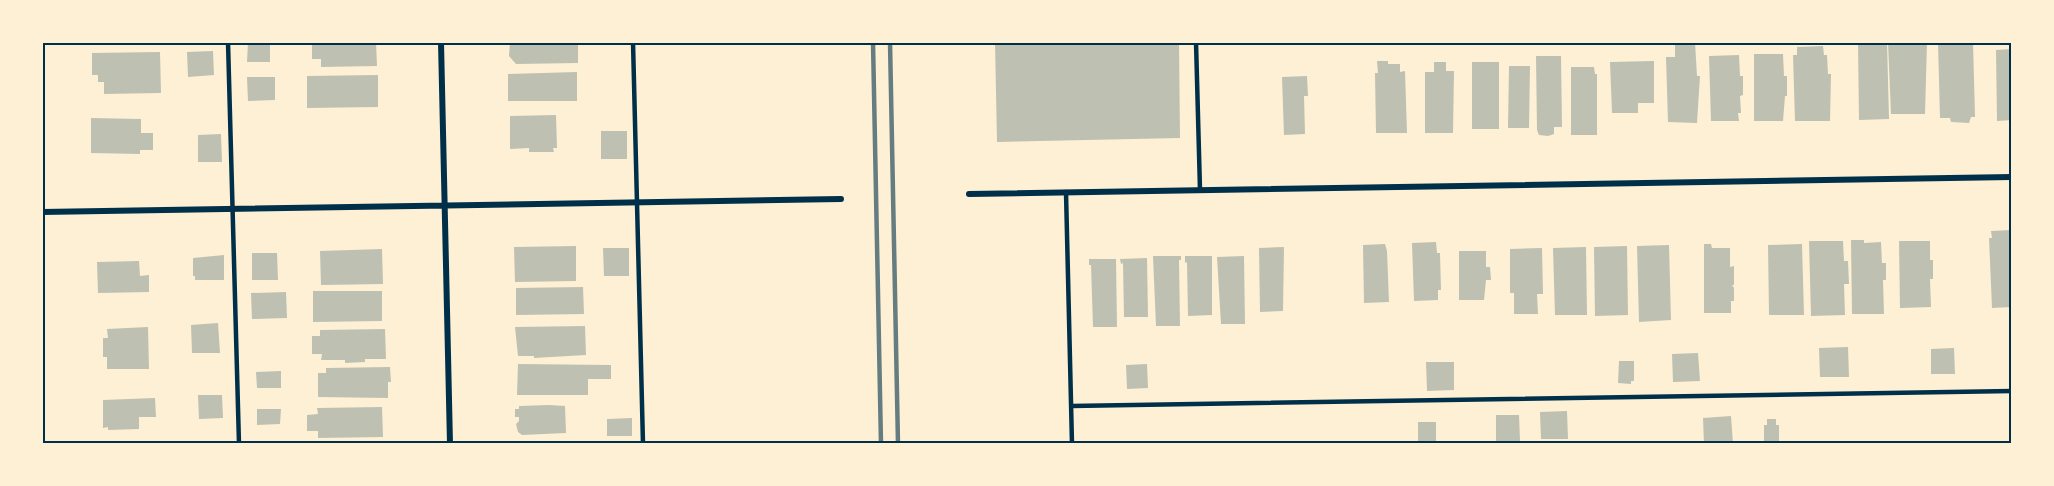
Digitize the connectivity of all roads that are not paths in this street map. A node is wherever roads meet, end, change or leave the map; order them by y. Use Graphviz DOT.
graph roads {
  1 [pos="228,42"];
  2 [pos="441,42"];
  3 [pos="633,42"];
  4 [pos="1196,42"];
  5 [pos="2012,177"];
  6 [pos="1200,190"];
  7 [pos="1066,192"];
  8 [pos="969,194"];
  9 [pos="841,200"];
  10 [pos="637,203"];
  11 [pos="444,206"];
  12 [pos="233,209"];
  13 [pos="42,212"];
  14 [pos="2012,391"];
  15 [pos="1071,406"];
  16 [pos="238,444"];
  17 [pos="450,444"];
  18 [pos="643,444"];
  19 [pos="1072,444"];
  1 -- 12 [label="lane"];
  2 -- 11 [label="street"];
  3 -- 10 [label="lane"];
  4 -- 6 [label="lane"];
  5 -- 6 [label="street"];
  6 -- 7 [label="street"];
  7 -- 8 [label="street"];
  7 -- 15 [label="lane"];
  9 -- 10 [label="street"];
  10 -- 11 [label="street"];
  10 -- 18 [label="lane"];
  11 -- 12 [label="street"];
  11 -- 17 [label="street"];
  12 -- 13 [label="street"];
  12 -- 16 [label="lane"];
  14 -- 15 [label="lane"];
  15 -- 19 [label="lane"];
}
